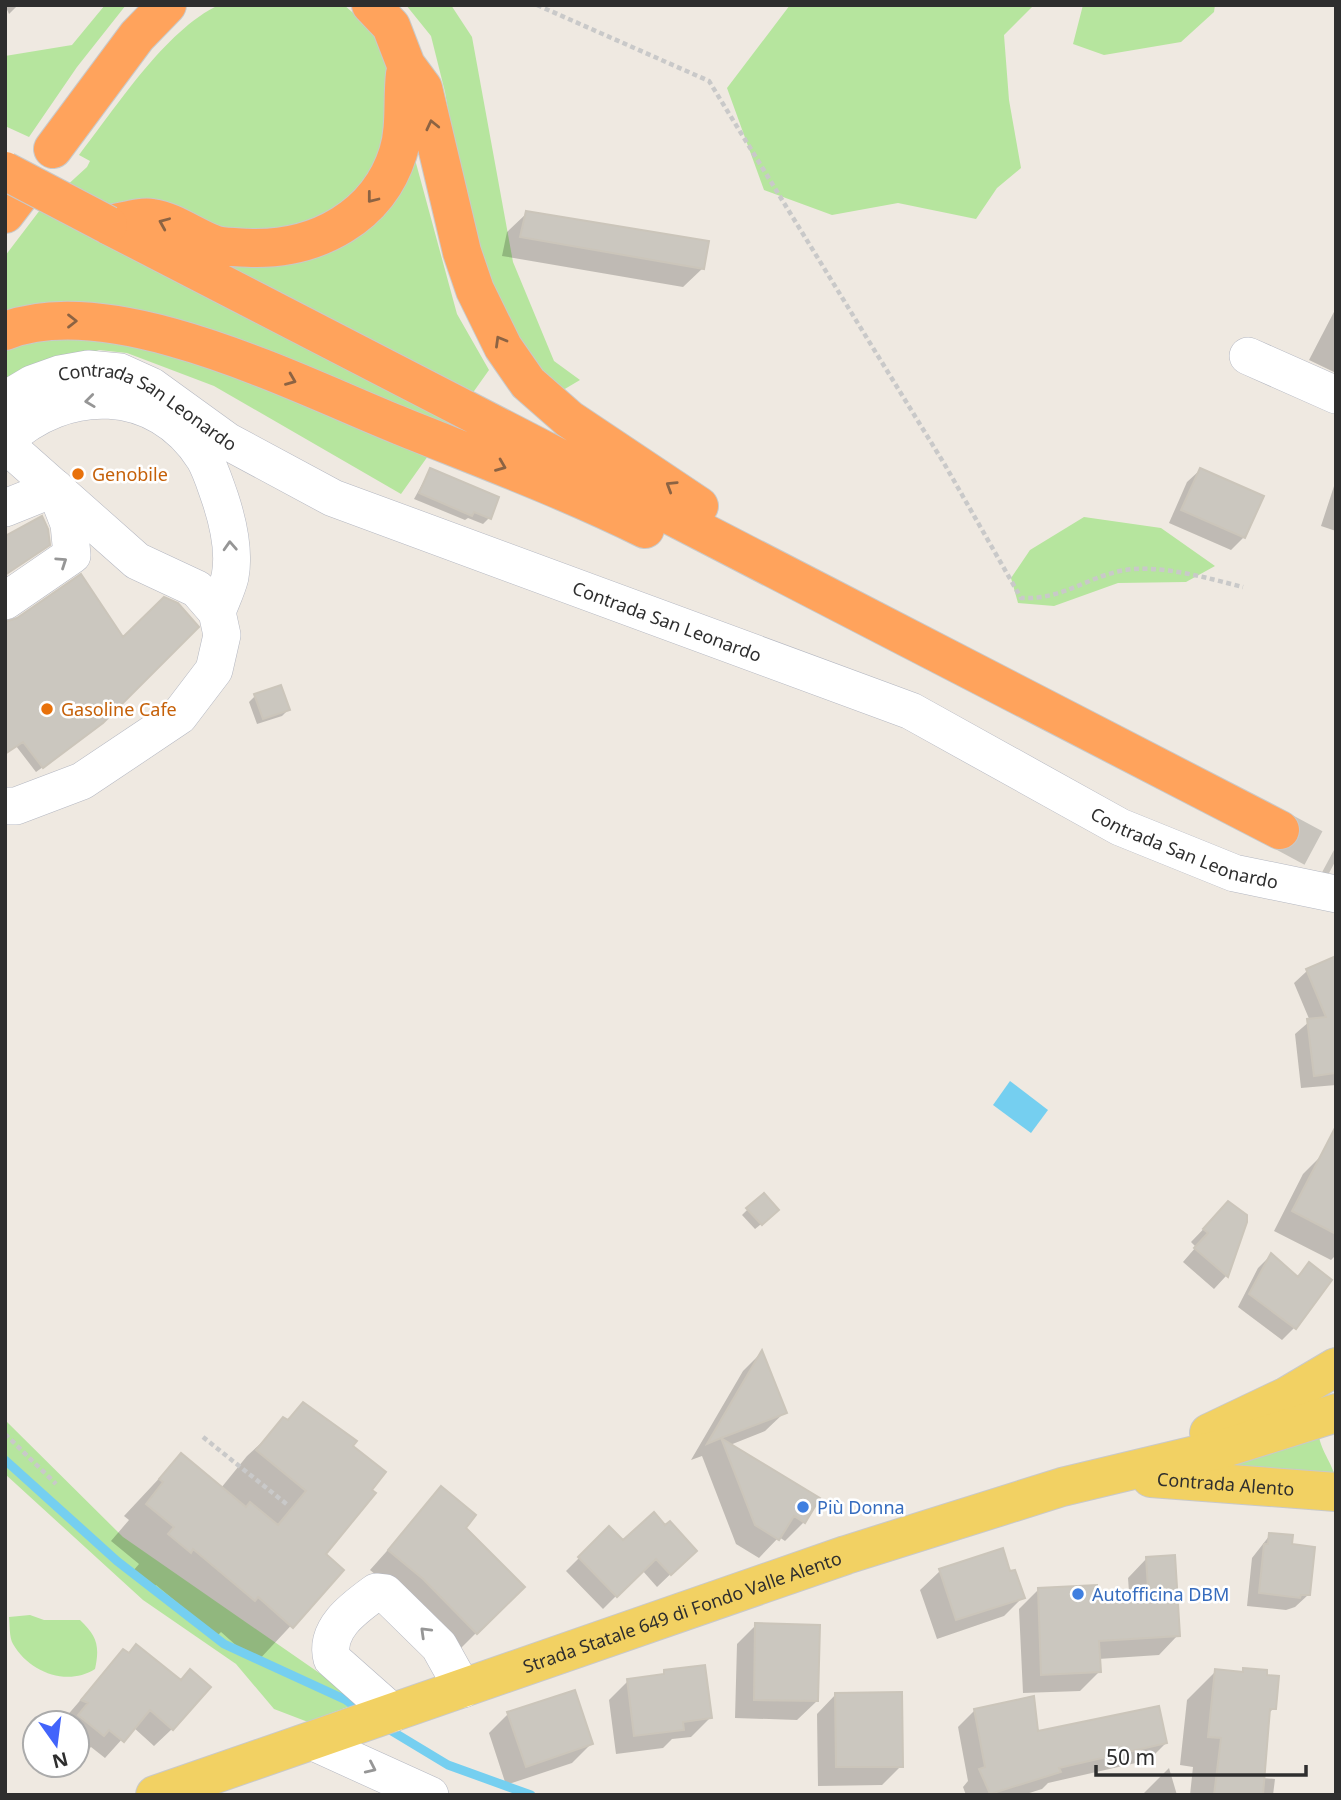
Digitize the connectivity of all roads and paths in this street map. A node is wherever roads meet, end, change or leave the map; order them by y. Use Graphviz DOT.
graph roads {
  1 [pos="167,5"];
  2 [pos="371,5"];
  3 [pos="537,5"];
  4 [pos="407,65"];
  5 [pos="53,149"];
  6 [pos="9,194"];
  7 [pos="108,225"];
  8 [pos="5,331"];
  9 [pos="1248,356"];
  10 [pos="1336,395"];
  11 [pos="5,401"];
  12 [pos="5,443"];
  13 [pos="55,488"];
  14 [pos="5,509"];
  15 [pos="737,550"];
  16 [pos="1243,587"];
  17 [pos="5,601"];
  18 [pos="218,612"];
  19 [pos="5,806"];
  20 [pos="1280,830"];
  21 [pos="1336,894"];
  22 [pos="1336,1370"];
  23 [pos="1264,1407"];
  24 [pos="1333,1426"];
  25 [pos="5,1434"];
  26 [pos="203,1437"];
  27 [pos="1118,1475"];
  28 [pos="56,1484"];
  29 [pos="1336,1492"];
  30 [pos="289,1506"];
  31 [pos="463,1689"];
  32 [pos="402,1710"];
  33 [pos="328,1735"];
  34 [pos="251,1762"];
  35 [pos="155,1795"];
  36 [pos="220,1795"];
  37 [pos="430,1795"];
  1 -- 5 [label="highway"];
  2 -- 4 [label="highway"];
  3 -- 16 [label="path"];
  4 -- 7 [label="highway, one-way"];
  15 -- 4 [label="highway, one-way"];
  6 -- 7 [label="highway, bridge"];
  7 -- 15 [label="highway"];
  8 -- 15 [label="highway, one-way"];
  9 -- 10 [label="street"];
  11 -- 21 [label="street, Contrada San Leonardo"];
  12 -- 13 [label="street"];
  18 -- 12 [label="street, one-way"];
  13 -- 14 [label="street"];
  17 -- 13 [label="street, one-way"];
  13 -- 18 [label="street"];
  15 -- 20 [label="highway"];
  18 -- 19 [label="street"];
  22 -- 23 [label="main road, Strada Statale 649 di Fondo Valle Alento"];
  22 -- 24 [label="main road, Strada Statale 649 di Fondo Valle Alento"];
  23 -- 24 [label="main road"];
  23 -- 27 [label="main road, Strada Statale 649 di Fondo Valle Alento"];
  24 -- 27 [label="main road, Strada Statale 649 di Fondo Valle Alento"];
  25 -- 28 [label="path"];
  26 -- 30 [label="path"];
  27 -- 29 [label="main road, Contrada Alento"];
  27 -- 31 [label="main road, Strada Statale 649 di Fondo Valle Alento"];
  31 -- 32 [label="main road, Strada Statale 649 di Fondo Valle Alento"];
  31 -- 32 [label="street, one-way"];
  32 -- 33 [label="main road, Strada Statale 649 di Fondo Valle Alento"];
  33 -- 34 [label="main road, Strada Statale 649 di Fondo Valle Alento"];
  33 -- 37 [label="street, one-way"];
  34 -- 35 [label="main road, Strada Statale 649 di Fondo Valle Alento"];
  34 -- 36 [label="main road, Strada Statale 649 di Fondo Valle Alento"];
}
